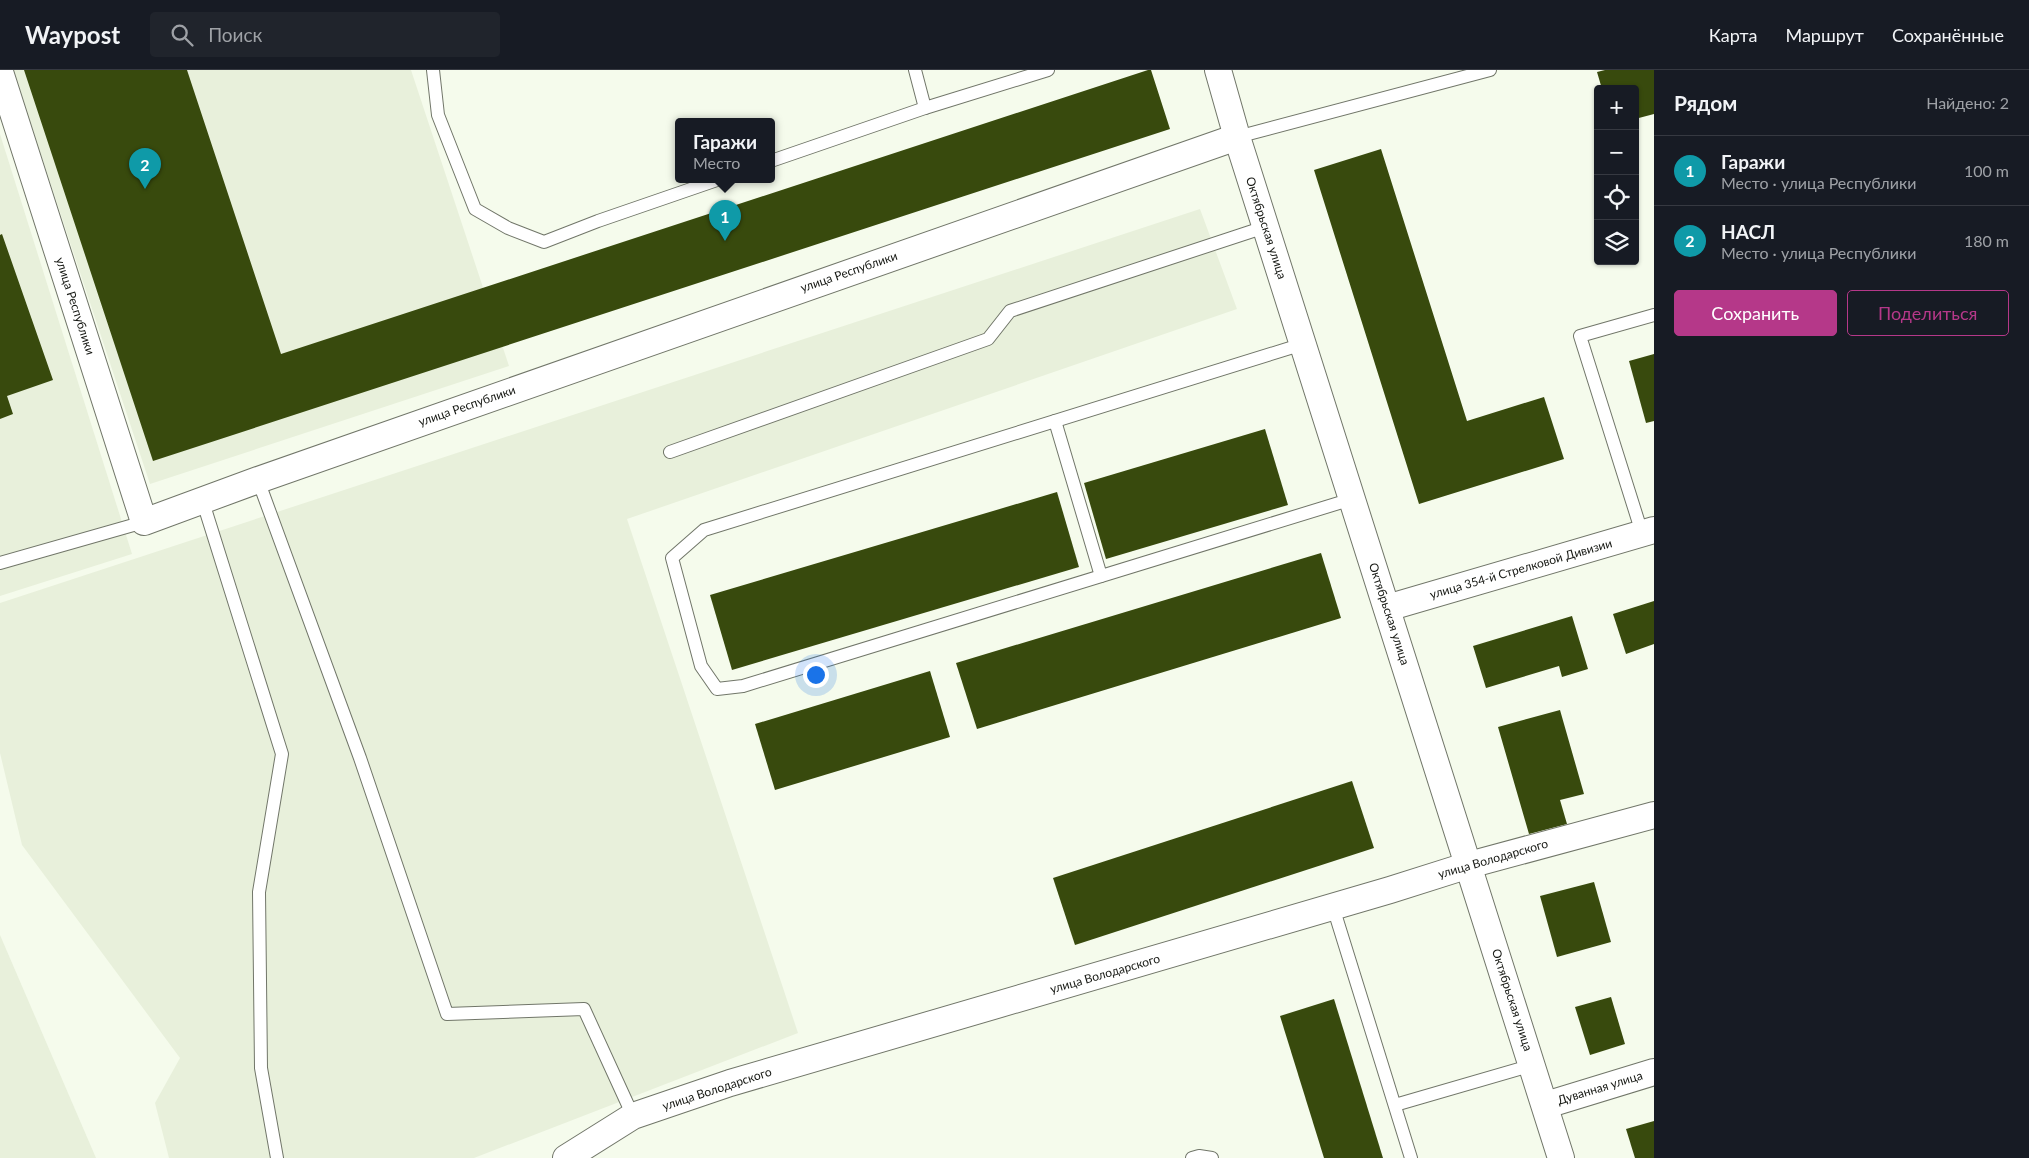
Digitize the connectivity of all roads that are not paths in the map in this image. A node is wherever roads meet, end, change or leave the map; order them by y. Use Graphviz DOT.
graph roads {
  1 [pos="433,70"];
  2 [pos="915,70"];
  3 [pos="1048,70"];
  4 [pos="1218,70"];
  5 [pos="1490,70"];
  6 [pos="0,72"];
  7 [pos="925,108"];
  8 [pos="1236,137"];
  9 [pos="775,160"];
  10 [pos="708,183"];
  11 [pos="1265,227"];
  12 [pos="1654,315"];
  13 [pos="1303,344"];
  14 [pos="1055,421"];
  15 [pos="670,452"];
  16 [pos="258,480"];
  17 [pos="202,499"];
  18 [pos="1352,499"];
  19 [pos="144,522"];
  20 [pos="1648,531"];
  21 [pos="0,563"];
  22 [pos="1101,576"];
  23 [pos="1388,608"];
  24 [pos="1654,815"];
  25 [pos="1468,865"];
  26 [pos="1333,907"];
  27 [pos="1533,1065"];
  28 [pos="1654,1072"];
  29 [pos="1395,1105"];
  30 [pos="1546,1105"];
  31 [pos="632,1116"];
  32 [pos="277,1158"];
  33 [pos="566,1158"];
  34 [pos="1192,1158"];
  35 [pos="1212,1158"];
  36 [pos="1411,1158"];
  37 [pos="1562,1158"];
  1 -- 10 [label="lane"];
  2 -- 7 [label="lane"];
  3 -- 7 [label="lane"];
  4 -- 8 [label="street, Октябрьская улица"];
  5 -- 8 [label="lane"];
  6 -- 19 [label="street, улица Республики"];
  7 -- 9 [label="lane"];
  8 -- 11 [label="street, Октябрьская улица"];
  8 -- 16 [label="street, улица Республики"];
  11 -- 13 [label="street, Октябрьская улица"];
  11 -- 15 [label="lane"];
  12 -- 20 [label="lane"];
  13 -- 14 [label="lane"];
  13 -- 18 [label="street, Октябрьская улица"];
  14 -- 22 [label="lane"];
  14 -- 22 [label="lane"];
  16 -- 17 [label="street, улица Республики"];
  16 -- 31 [label="lane"];
  17 -- 19 [label="street, улица Республики"];
  17 -- 32 [label="lane"];
  18 -- 22 [label="lane"];
  18 -- 23 [label="street, Октябрьская улица"];
  19 -- 21 [label="lane"];
  20 -- 23 [label="street, улица 354-й Стрелковой Дивизии"];
  23 -- 25 [label="street, Октябрьская улица"];
  24 -- 25 [label="street, улица Володарского"];
  25 -- 26 [label="street, улица Володарского"];
  25 -- 27 [label="street, Октябрьская улица"];
  26 -- 29 [label="lane"];
  26 -- 31 [label="street, улица Володарского"];
  27 -- 29 [label="lane"];
  27 -- 30 [label="street, Октябрьская улица"];
  28 -- 30 [label="street, Дуванная улица"];
  29 -- 36 [label="lane"];
  30 -- 37 [label="street, Октябрьская улица"];
  31 -- 33 [label="street, улица Володарского"];
  34 -- 35 [label="lane"];
}
